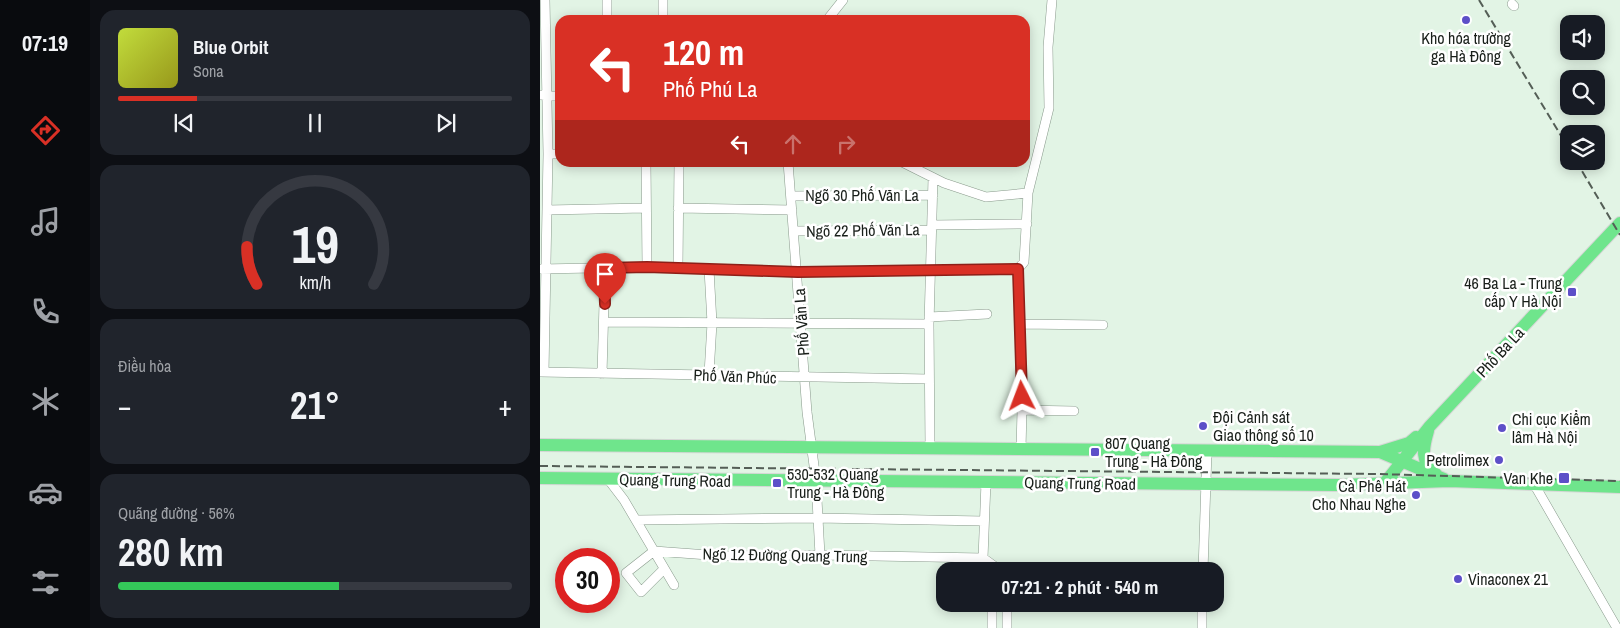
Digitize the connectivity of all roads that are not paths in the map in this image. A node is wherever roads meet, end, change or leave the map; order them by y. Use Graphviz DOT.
graph roads {
  1 [pos="546,0"];
  2 [pos="607,0"];
  3 [pos="663,0"];
  4 [pos="843,0"];
  5 [pos="1052,0"];
  6 [pos="607,15"];
  7 [pos="663,15"];
  8 [pos="832,15"];
  9 [pos="543,96"];
  10 [pos="548,154"];
  11 [pos="555,154"];
  12 [pos="646,167"];
  13 [pos="679,167"];
  14 [pos="788,167"];
  15 [pos="912,167"];
  16 [pos="933,178"];
  17 [pos="1028,193"];
  18 [pos="933,195"];
  19 [pos="791,196"];
  20 [pos="645,208"];
  21 [pos="678,208"];
  22 [pos="547,210"];
  23 [pos="792,210"];
  24 [pos="1620,223"];
  25 [pos="1027,224"];
  26 [pos="931,227"];
  27 [pos="794,231"];
  28 [pos="647,267"];
  29 [pos="604,268"];
  30 [pos="678,268"];
  31 [pos="542,269"];
  32 [pos="709,269"];
  33 [pos="1018,269"];
  34 [pos="930,270"];
  35 [pos="798,272"];
  36 [pos="987,314"];
  37 [pos="929,320"];
  38 [pos="605,322"];
  39 [pos="712,323"];
  40 [pos="1019,324"];
  41 [pos="801,325"];
  42 [pos="1103,325"];
  43 [pos="542,372"];
  44 [pos="602,374"];
  45 [pos="709,374"];
  46 [pos="805,378"];
  47 [pos="929,379"];
  48 [pos="1022,410"];
  49 [pos="1074,411"];
  50 [pos="1430,426"];
  51 [pos="540,445"];
  52 [pos="813,447"];
  53 [pos="930,448"];
  54 [pos="1021,449"];
  55 [pos="1207,451"];
  56 [pos="1380,452"];
  57 [pos="1402,462"];
  58 [pos="1506,470"];
  59 [pos="540,478"];
  60 [pos="608,479"];
  61 [pos="816,481"];
  62 [pos="1449,481"];
  63 [pos="986,482"];
  64 [pos="1506,483"];
  65 [pos="1207,484"];
  66 [pos="1384,484"];
  67 [pos="1534,484"];
  68 [pos="1620,487"];
  69 [pos="817,518"];
  70 [pos="636,520"];
  71 [pos="984,522"];
  72 [pos="654,551"];
  73 [pos="820,555"];
  74 [pos="983,558"];
  75 [pos="988,562"];
  76 [pos="1203,562"];
  77 [pos="664,569"];
  78 [pos="674,585"];
  79 [pos="992,612"];
  80 [pos="1007,612"];
  81 [pos="1202,612"];
  82 [pos="992,628"];
  83 [pos="1007,628"];
  84 [pos="1202,628"];
  85 [pos="1617,628"];
  1 -- 9 [label="street"];
  2 -- 6 [label="street"];
  3 -- 7 [label="street"];
  4 -- 8 [label="street"];
  5 -- 17 [label="street"];
  9 -- 10 [label="street"];
  10 -- 11 [label="street"];
  10 -- 22 [label="street"];
  12 -- 20 [label="street"];
  13 -- 21 [label="street"];
  14 -- 19 [label="street, Phố Văn La"];
  15 -- 16 [label="street"];
  16 -- 17 [label="street"];
  16 -- 18 [label="street"];
  17 -- 25 [label="street"];
  18 -- 19 [label="street, Ngõ 30 Phố Văn La"];
  18 -- 26 [label="street"];
  19 -- 23 [label="street, Phố Văn La"];
  20 -- 22 [label="street"];
  20 -- 28 [label="street"];
  21 -- 23 [label="street"];
  21 -- 30 [label="street"];
  22 -- 31 [label="street"];
  23 -- 27 [label="street, Phố Văn La"];
  24 -- 50 [label="highway, Phố Ba La"];
  25 -- 26 [label="street, Ngõ 22 Phố Văn La"];
  25 -- 33 [label="street"];
  26 -- 27 [label="street, Ngõ 22 Phố Văn La"];
  26 -- 34 [label="street"];
  27 -- 35 [label="street, Phố Văn La"];
  28 -- 29 [label="street"];
  28 -- 30 [label="street"];
  29 -- 31 [label="street"];
  29 -- 38 [label="street"];
  30 -- 32 [label="street"];
  31 -- 43 [label="street"];
  32 -- 35 [label="street"];
  32 -- 39 [label="street"];
  33 -- 34 [label="street"];
  33 -- 40 [label="street"];
  34 -- 35 [label="street"];
  34 -- 37 [label="street"];
  35 -- 41 [label="street, Phố Văn La"];
  36 -- 37 [label="street"];
  37 -- 41 [label="street"];
  37 -- 47 [label="street"];
  38 -- 39 [label="street"];
  38 -- 44 [label="street"];
  39 -- 41 [label="street"];
  39 -- 45 [label="street"];
  40 -- 42 [label="street"];
  40 -- 48 [label="street"];
  41 -- 46 [label="street, Phố Văn La"];
  43 -- 44 [label="street, Phố Văn Phúc"];
  44 -- 45 [label="street, Phố Văn Phúc"];
  45 -- 46 [label="street, Phố Văn Phúc"];
  46 -- 47 [label="street, Phố Văn Phúc"];
  46 -- 52 [label="street, Phố Văn La"];
  47 -- 53 [label="street"];
  48 -- 49 [label="street"];
  48 -- 54 [label="street"];
  50 -- 56 [label="highway"];
  50 -- 57 [label="highway, Phố Ba La"];
  50 -- 62 [label="highway"];
  51 -- 52 [label="highway, Quang Trung Road"];
  52 -- 53 [label="highway, Quang Trung Road"];
  52 -- 61 [label="street, Phố Văn La"];
  53 -- 54 [label="highway, Quang Trung Road"];
  54 -- 55 [label="highway, Quang Trung Road"];
  55 -- 56 [label="highway, Quang Trung Road"];
  55 -- 65 [label="street"];
  56 -- 57 [label="highway"];
  57 -- 62 [label="highway"];
  57 -- 66 [label="highway, Phố Ba La"];
  58 -- 64 [label="highway"];
  59 -- 60 [label="highway, Quang Trung Road"];
  60 -- 61 [label="highway, Quang Trung Road"];
  60 -- 70 [label="street"];
  61 -- 63 [label="highway, Quang Trung Road"];
  61 -- 69 [label="street, Phố Văn La"];
  62 -- 64 [label="highway, Quang Trung Road"];
  62 -- 66 [label="highway, Quang Trung Road"];
  63 -- 65 [label="highway, Quang Trung Road"];
  63 -- 71 [label="street"];
  64 -- 67 [label="highway, Quang Trung Road"];
  65 -- 66 [label="highway, Quang Trung Road"];
  65 -- 76 [label="street"];
  67 -- 68 [label="highway, Quang Trung Road"];
  67 -- 85 [label="street"];
  69 -- 70 [label="street"];
  69 -- 71 [label="street"];
  69 -- 73 [label="street, Phố Văn La"];
  70 -- 72 [label="street"];
  71 -- 74 [label="street"];
  72 -- 73 [label="street, Ngõ 12 Đường Quang Trung"];
  72 -- 77 [label="street"];
  72 -- 77 [label="street"];
  73 -- 74 [label="street, Ngõ 12 Đường Quang Trung"];
  74 -- 75 [label="street"];
  77 -- 78 [label="street"];
  79 -- 82 [label="street"];
  80 -- 83 [label="street"];
  81 -- 84 [label="street"];
}
